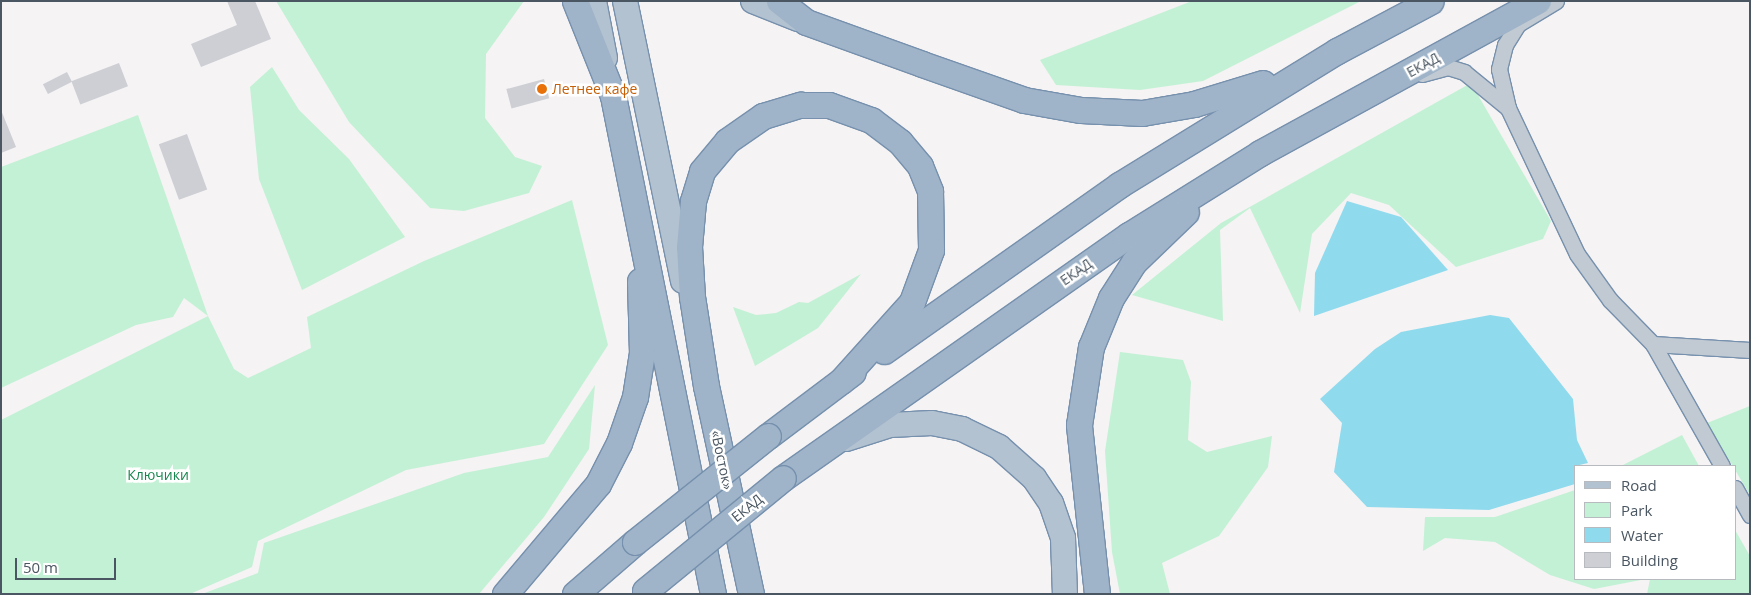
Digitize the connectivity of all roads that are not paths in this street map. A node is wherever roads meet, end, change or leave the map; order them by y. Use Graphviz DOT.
graph roads {
  1 [pos="575,1"];
  2 [pos="594,1"];
  3 [pos="625,1"];
  4 [pos="753,1"];
  5 [pos="779,1"];
  6 [pos="1431,1"];
  7 [pos="1538,1"];
  8 [pos="1556,1"];
  9 [pos="806,22"];
  10 [pos="1337,51"];
  11 [pos="613,96"];
  12 [pos="1508,108"];
  13 [pos="1330,116"];
  14 [pos="1260,153"];
  15 [pos="639,221"];
  16 [pos="1653,344"];
  17 [pos="1750,350"];
  18 [pos="841,382"];
  19 [pos="706,386"];
  20 [pos="807,459"];
  21 [pos="1721,465"];
  22 [pos="1736,490"];
  23 [pos="1750,515"];
  24 [pos="750,586"];
  25 [pos="644,592"];
  26 [pos="505,594"];
  27 [pos="575,594"];
  28 [pos="713,594"];
  29 [pos="1065,594"];
  30 [pos="1097,594"];
  1 -- 11 [label="highway"];
  2 -- 11 [label="main road"];
  3 -- 19 [label="main road"];
  4 -- 9 [label="main road"];
  5 -- 9 [label="highway"];
  6 -- 10 [label="highway"];
  7 -- 13 [label="highway, ЕКАД"];
  8 -- 12 [label="street"];
  9 -- 10 [label="highway"];
  10 -- 18 [label="highway"];
  11 -- 15 [label="highway"];
  12 -- 13 [label="street"];
  12 -- 16 [label="street"];
  13 -- 14 [label="highway, ЕКАД"];
  14 -- 20 [label="highway, ЕКАД"];
  14 -- 30 [label="highway"];
  15 -- 26 [label="highway"];
  15 -- 28 [label="highway"];
  16 -- 17 [label="street"];
  16 -- 21 [label="street"];
  18 -- 19 [label="highway, «Восток»"];
  18 -- 27 [label="highway, bridge"];
  19 -- 24 [label="highway, «Восток»"];
  20 -- 25 [label="highway, ЕКАД, bridge"];
  20 -- 29 [label="main road"];
  22 -- 23 [label="street"];
}
